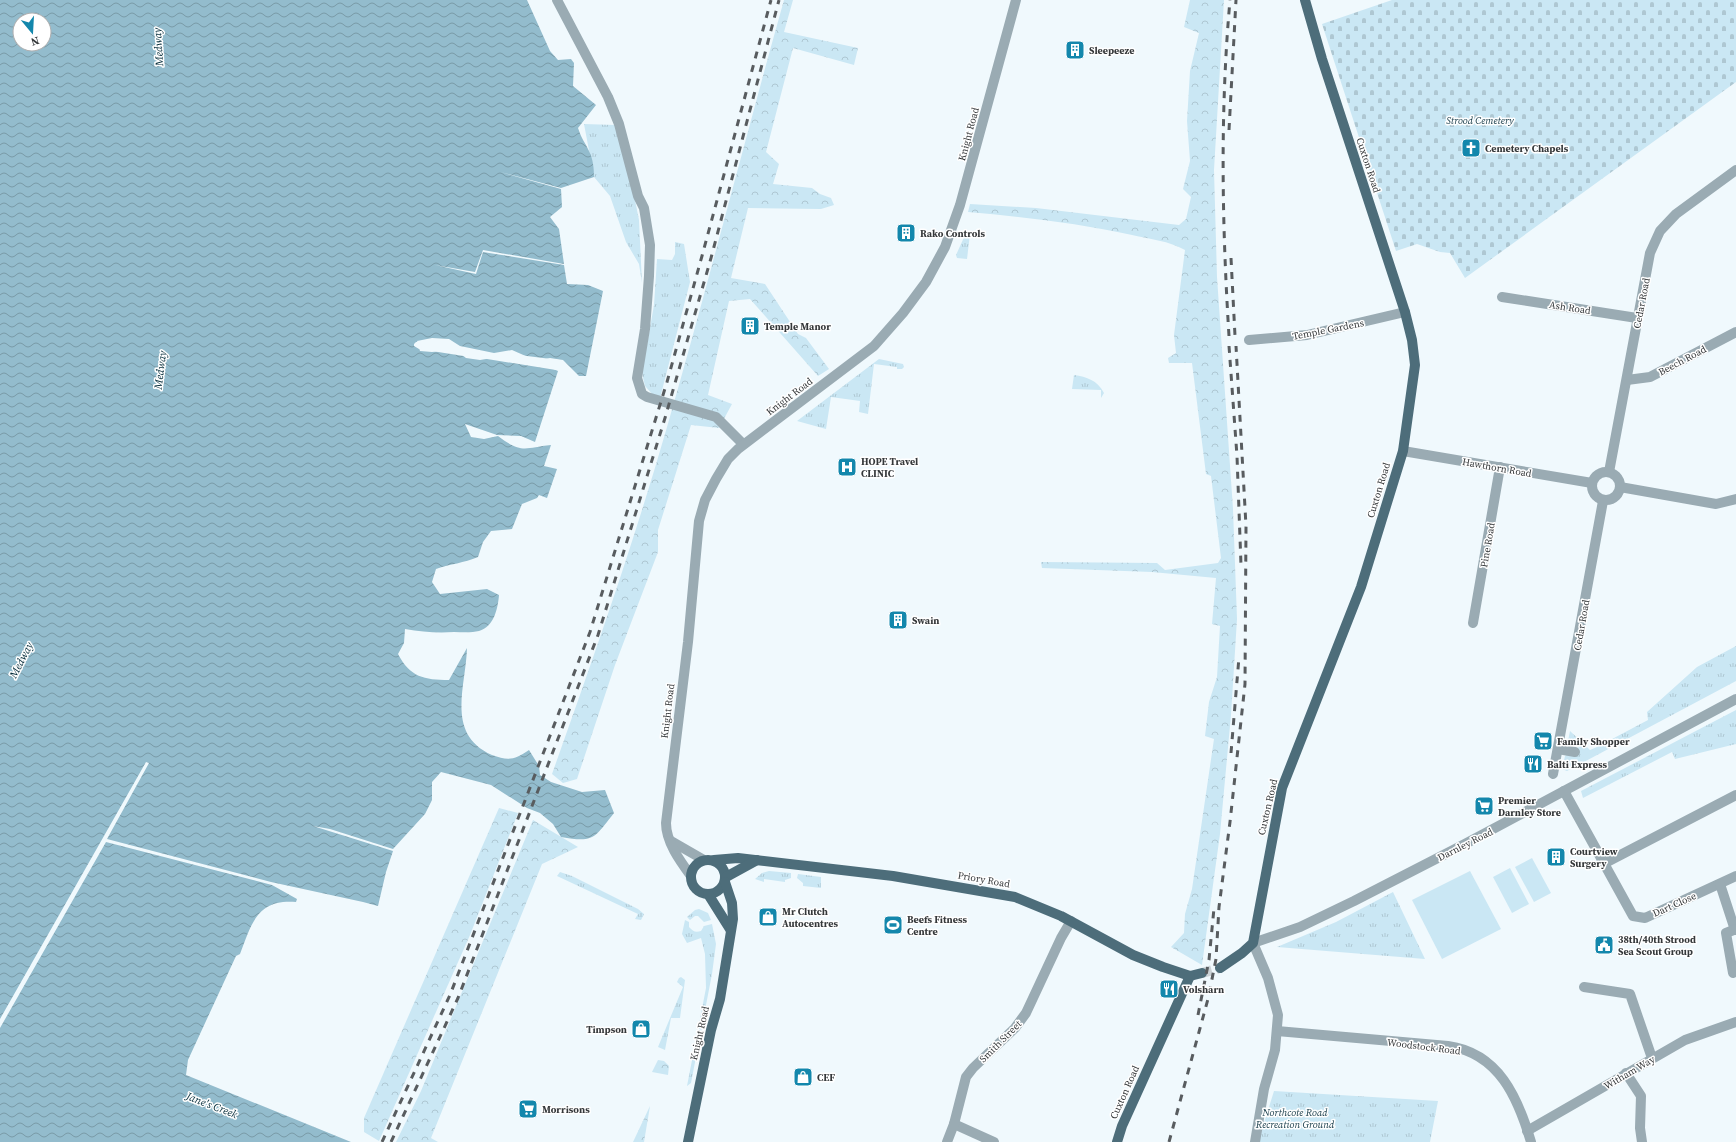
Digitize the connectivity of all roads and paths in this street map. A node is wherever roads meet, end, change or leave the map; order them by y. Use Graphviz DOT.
graph roads {
  1 [pos="557,0"];
  2 [pos="1016,0"];
  3 [pos="1305,0"];
  4 [pos="1736,170"];
  5 [pos="1502,297"];
  6 [pos="1405,312"];
  7 [pos="1638,318"];
  8 [pos="1736,332"];
  9 [pos="1249,340"];
  10 [pos="1627,380"];
  11 [pos="743,444"];
  12 [pos="1403,451"];
  13 [pos="1500,467"];
  14 [pos="1609,472"];
  15 [pos="1592,483"];
  16 [pos="1620,487"];
  17 [pos="1736,499"];
  18 [pos="1603,500"];
  19 [pos="1473,624"];
  20 [pos="1736,699"];
  21 [pos="1558,750"];
  22 [pos="1575,752"];
  23 [pos="1553,774"];
  24 [pos="1564,791"];
  25 [pos="1736,795"];
  26 [pos="671,841"];
  27 [pos="709,860"];
  28 [pos="757,860"];
  29 [pos="1605,863"];
  30 [pos="691,876"];
  31 [pos="1736,876"];
  32 [pos="725,880"];
  33 [pos="1720,884"];
  34 [pos="708,894"];
  35 [pos="1071,921"];
  36 [pos="730,929"];
  37 [pos="1735,929"];
  38 [pos="1253,943"];
  39 [pos="1220,968"];
  40 [pos="1202,973"];
  41 [pos="1733,973"];
  42 [pos="1190,976"];
  43 [pos="1584,987"];
  44 [pos="1736,1022"];
  45 [pos="1277,1032"];
  46 [pos="1652,1058"];
  47 [pos="1626,1074"];
  48 [pos="954,1124"];
  49 [pos="1527,1131"];
  50 [pos="688,1142"];
  51 [pos="947,1142"];
  52 [pos="994,1142"];
  53 [pos="1117,1142"];
  54 [pos="1255,1142"];
  55 [pos="1531,1142"];
  56 [pos="1642,1142"];
  1 -- 11 [label="street"];
  2 -- 11 [label="street, Knight Road"];
  3 -- 6 [label="main road, Cuxton Road"];
  4 -- 7 [label="street, Cedar Road"];
  5 -- 7 [label="street, Ash Road"];
  6 -- 9 [label="street, Temple Gardens"];
  6 -- 12 [label="main road, Cuxton Road"];
  7 -- 10 [label="street, Cedar Road"];
  8 -- 10 [label="street, Beech Road"];
  10 -- 14 [label="street, Cedar Road"];
  11 -- 26 [label="street, Knight Road"];
  12 -- 13 [label="street, Hawthorn Road"];
  12 -- 38 [label="main road, Cuxton Road"];
  13 -- 15 [label="street, Hawthorn Road"];
  13 -- 19 [label="street, Pine Road"];
  14 -- 15 [label="street"];
  14 -- 16 [label="street"];
  15 -- 18 [label="street"];
  16 -- 17 [label="street"];
  16 -- 18 [label="street"];
  18 -- 21 [label="street, Cedar Road"];
  20 -- 24 [label="street, Darnley Road"];
  21 -- 22 [label="street"];
  21 -- 23 [label="street, Cedar Road"];
  24 -- 29 [label="street, Dart Close"];
  24 -- 38 [label="street, Darnley Road"];
  25 -- 29 [label="street"];
  26 -- 27 [label="street"];
  26 -- 30 [label="street, Knight Road"];
  27 -- 28 [label="main road, Priory Road"];
  27 -- 30 [label="main road"];
  27 -- 32 [label="main road"];
  28 -- 32 [label="main road"];
  28 -- 35 [label="main road, Priory Road"];
  29 -- 33 [label="street, Dart Close"];
  30 -- 34 [label="main road"];
  31 -- 33 [label="street, Dart Close"];
  32 -- 34 [label="main road"];
  32 -- 36 [label="main road, Knight Road"];
  33 -- 37 [label="street"];
  34 -- 36 [label="main road"];
  35 -- 42 [label="main road, Priory Road"];
  35 -- 48 [label="street, Smith Street"];
  36 -- 50 [label="main road, Knight Road"];
  37 -- 41 [label="street"];
  38 -- 39 [label="main road"];
  38 -- 45 [label="street"];
  40 -- 42 [label="main road"];
  42 -- 53 [label="main road, Cuxton Road"];
  43 -- 46 [label="street"];
  44 -- 46 [label="street, Witham Way"];
  45 -- 49 [label="street, Woodstock Road"];
  45 -- 54 [label="street"];
  46 -- 47 [label="street, Witham Way"];
  47 -- 49 [label="street, Witham Way"];
  47 -- 56 [label="street"];
  48 -- 51 [label="street, Smith Street"];
  48 -- 52 [label="street"];
  49 -- 55 [label="street, Woodstock Road"];
}
